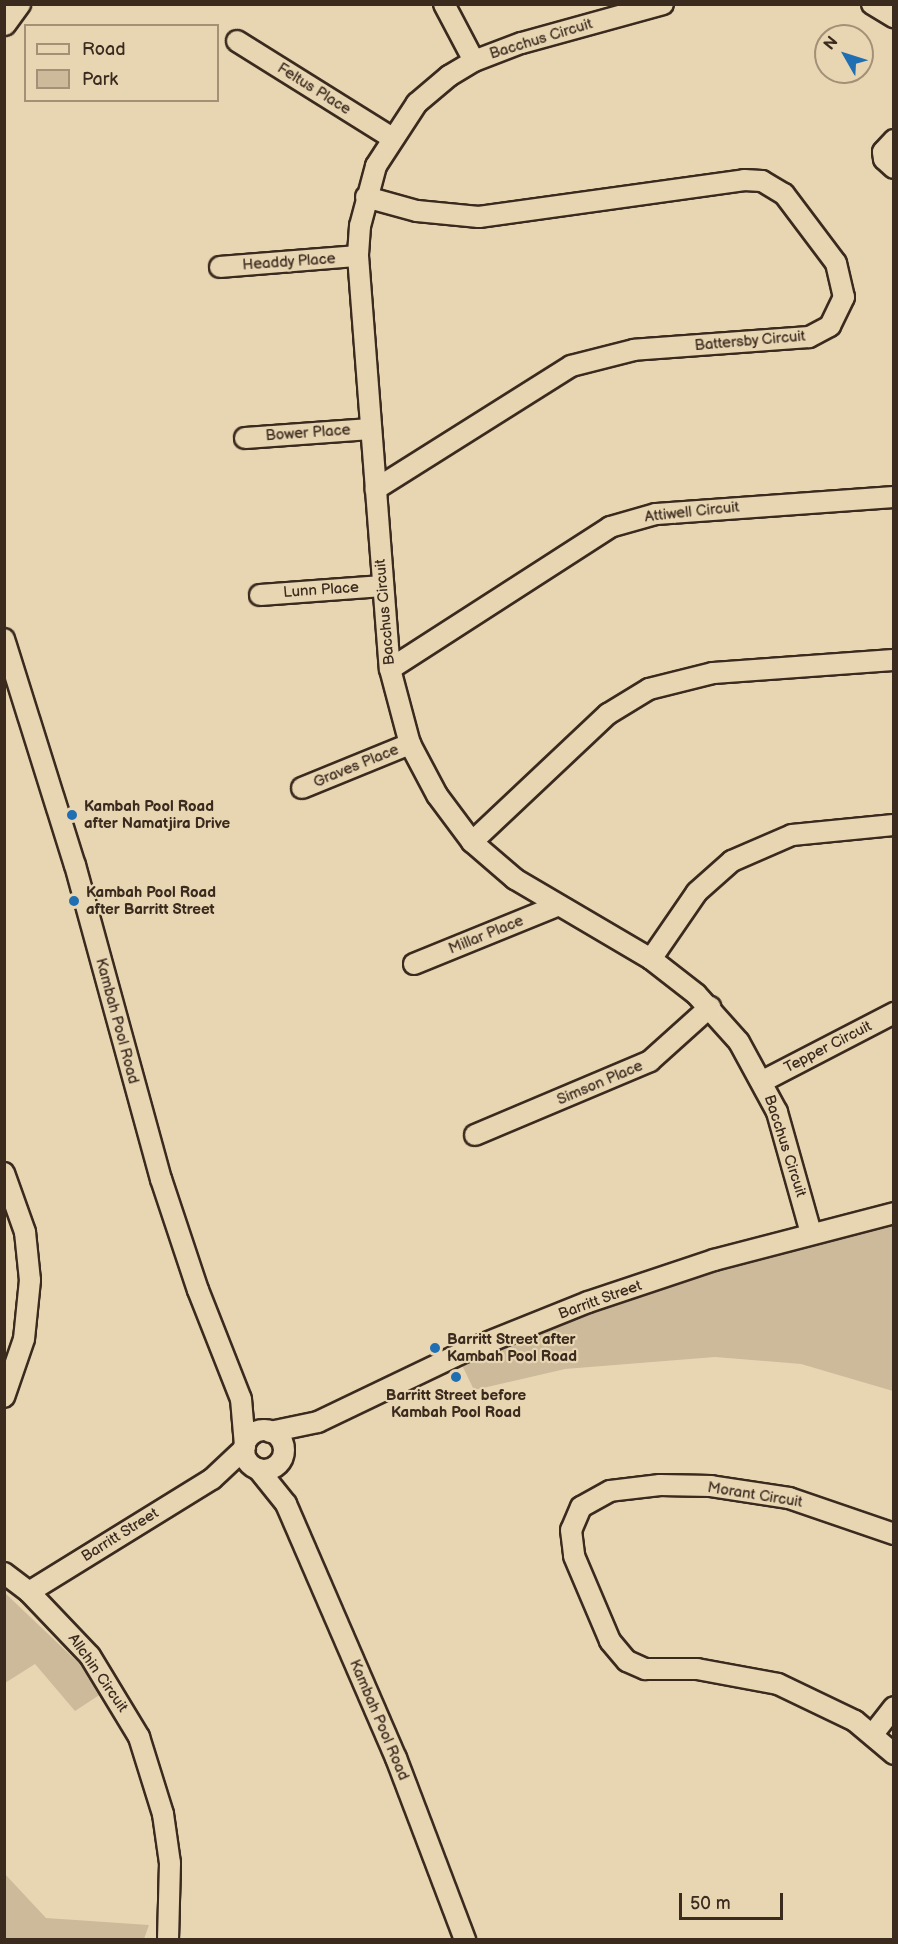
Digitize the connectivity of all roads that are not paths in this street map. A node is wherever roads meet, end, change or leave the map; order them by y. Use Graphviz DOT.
graph roads {
  1 [pos="18,4"];
  2 [pos="444,4"];
  3 [pos="663,4"];
  4 [pos="872,4"];
  5 [pos="894,17"];
  6 [pos="4,23"];
  7 [pos="237,41"];
  8 [pos="474,61"];
  9 [pos="392,138"];
  10 [pos="894,140"];
  11 [pos="894,168"];
  12 [pos="366,196"];
  13 [pos="358,256"];
  14 [pos="220,267"];
  15 [pos="371,429"];
  16 [pos="245,438"];
  17 [pos="376,489"];
  18 [pos="894,497"];
  19 [pos="383,586"];
  20 [pos="260,595"];
  21 [pos="4,639"];
  22 [pos="894,660"];
  23 [pos="390,669"];
  24 [pos="410,744"];
  25 [pos="302,788"];
  26 [pos="894,825"];
  27 [pos="472,842"];
  28 [pos="557,906"];
  29 [pos="651,959"];
  30 [pos="414,964"];
  31 [pos="710,1007"];
  32 [pos="894,1013"];
  33 [pos="763,1081"];
  34 [pos="475,1135"];
  35 [pos="4,1173"];
  36 [pos="894,1213"];
  37 [pos="811,1233"];
  38 [pos="4,1397"];
  39 [pos="241,1399"];
  40 [pos="318,1422"];
  41 [pos="269,1431"];
  42 [pos="245,1447"];
  43 [pos="283,1456"];
  44 [pos="257,1469"];
  45 [pos="212,1479"];
  46 [pos="286,1504"];
  47 [pos="894,1534"];
  48 [pos="4,1573"];
  49 [pos="29,1592"];
  50 [pos="894,1707"];
  51 [pos="873,1734"];
  52 [pos="894,1754"];
  53 [pos="168,1940"];
  54 [pos="465,1940"];
  1 -- 6 [label="main road"];
  2 -- 8 [label="street"];
  3 -- 8 [label="street, Bacchus Circuit"];
  4 -- 5 [label="street"];
  7 -- 9 [label="street, Feltus Place"];
  8 -- 9 [label="street, Bacchus Circuit"];
  9 -- 12 [label="street, Bacchus Circuit"];
  10 -- 11 [label="street"];
  12 -- 13 [label="street, Bacchus Circuit"];
  12 -- 17 [label="street, Battersby Circuit"];
  13 -- 14 [label="street, Headdy Place"];
  13 -- 15 [label="street, Bacchus Circuit"];
  15 -- 16 [label="street, Bower Place"];
  15 -- 17 [label="street, Bacchus Circuit"];
  17 -- 19 [label="street, Bacchus Circuit"];
  18 -- 23 [label="street, Attiwell Circuit"];
  19 -- 20 [label="street, Lunn Place"];
  19 -- 23 [label="street, Bacchus Circuit"];
  21 -- 39 [label="street, Kambah Pool Road"];
  22 -- 27 [label="street"];
  23 -- 24 [label="street, Bacchus Circuit"];
  24 -- 25 [label="street, Graves Place"];
  24 -- 27 [label="street, Bacchus Circuit"];
  26 -- 29 [label="street"];
  27 -- 28 [label="street, Bacchus Circuit"];
  28 -- 29 [label="street, Bacchus Circuit"];
  28 -- 30 [label="street, Millar Place"];
  29 -- 31 [label="street, Bacchus Circuit"];
  31 -- 33 [label="street, Bacchus Circuit"];
  31 -- 34 [label="street, Simson Place"];
  32 -- 33 [label="street, Tepper Circuit"];
  33 -- 37 [label="street, Bacchus Circuit"];
  35 -- 38 [label="street"];
  36 -- 37 [label="street, Barritt Street"];
  37 -- 40 [label="street, Barritt Street"];
  39 -- 41 [label="street, Kambah Pool Road"];
  39 -- 42 [label="street, Kambah Pool Road"];
  40 -- 41 [label="street, Barritt Street"];
  40 -- 43 [label="street, Barritt Street"];
  41 -- 42 [label="street"];
  41 -- 43 [label="street"];
  42 -- 44 [label="street"];
  42 -- 45 [label="street, Barritt Street"];
  43 -- 44 [label="street"];
  43 -- 46 [label="street, Kambah Pool Road"];
  44 -- 45 [label="street, Barritt Street"];
  44 -- 46 [label="street, Kambah Pool Road"];
  45 -- 49 [label="street, Barritt Street"];
  46 -- 54 [label="street, Kambah Pool Road"];
  47 -- 51 [label="street, Morant Circuit"];
  48 -- 49 [label="street, Allchin Circuit"];
  49 -- 53 [label="street, Allchin Circuit"];
  50 -- 51 [label="street"];
  51 -- 52 [label="street, Morant Circuit"];
}
